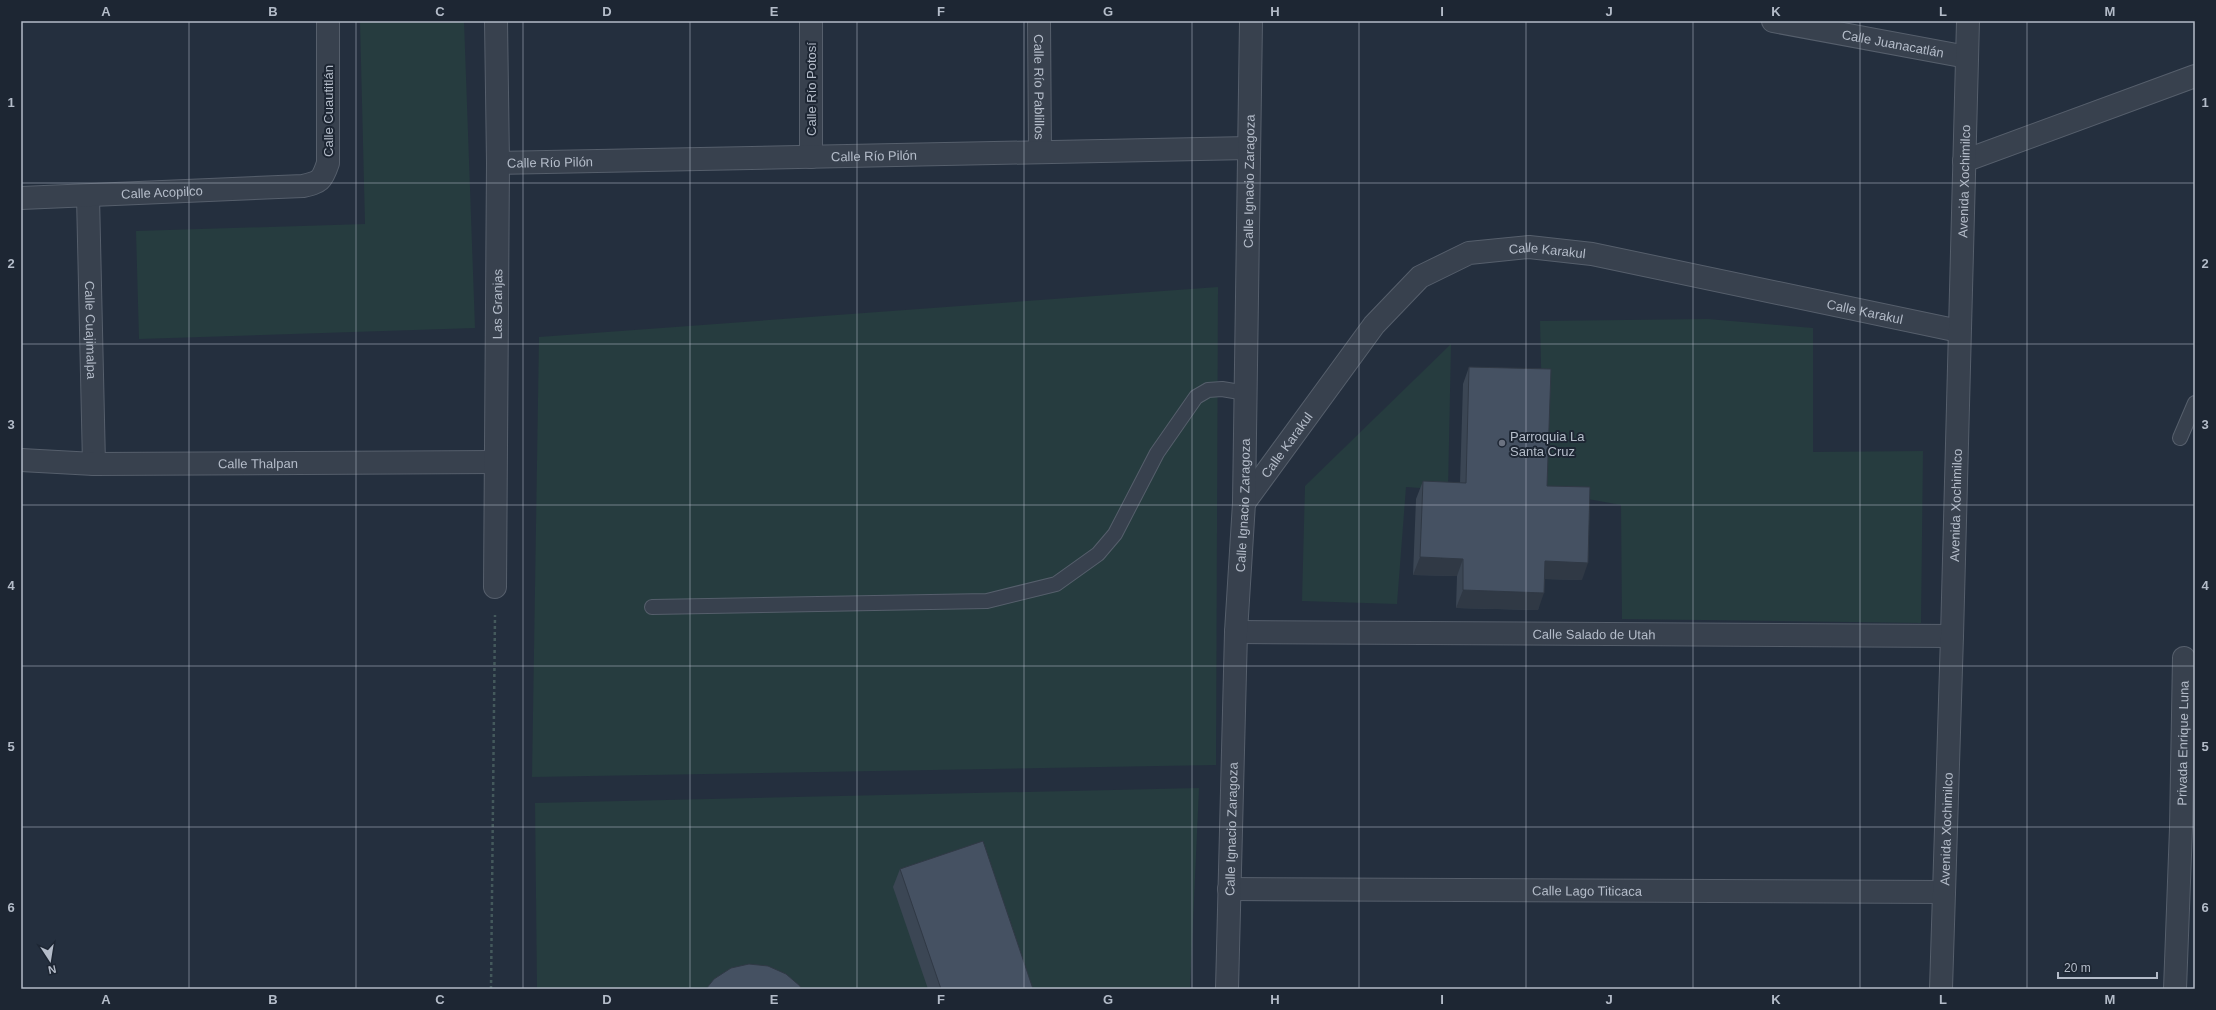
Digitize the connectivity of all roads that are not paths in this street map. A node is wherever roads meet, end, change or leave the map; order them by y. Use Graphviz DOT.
graph roads {
  1 [pos="328,21"];
  2 [pos="496,21"];
  3 [pos="811,21"];
  4 [pos="1038,21"];
  5 [pos="1251,21"];
  6 [pos="1773,21"];
  7 [pos="1968,21"];
  8 [pos="1967,56"];
  9 [pos="2195,76"];
  10 [pos="1249,148"];
  11 [pos="1040,152"];
  12 [pos="811,157"];
  13 [pos="1964,161"];
  14 [pos="498,163"];
  15 [pos="303,186"];
  16 [pos="88,196"];
  17 [pos="21,198"];
  18 [pos="1960,331"];
  19 [pos="1246,393"];
  20 [pos="2195,403"];
  21 [pos="2180,438"];
  22 [pos="21,460"];
  23 [pos="495,462"];
  24 [pos="94,464"];
  25 [pos="1244,503"];
  26 [pos="495,587"];
  27 [pos="652,607"];
  28 [pos="1236,632"];
  29 [pos="1952,636"];
  30 [pos="2184,658"];
  31 [pos="2188,830"];
  32 [pos="1229,889"];
  33 [pos="1944,892"];
  34 [pos="1227,989"];
  35 [pos="1941,989"];
  36 [pos="2175,989"];
  1 -- 15 [label="street, Calle Cuautitlán"];
  2 -- 14 [label="street, Las Granjas"];
  3 -- 12 [label="street, Calle Río Potosí"];
  4 -- 11 [label="street, Calle Río Pablillos"];
  5 -- 10 [label="street, Calle Ignacio Zaragoza"];
  6 -- 8 [label="street, Calle Juanacatlán"];
  7 -- 8 [label="street, Avenida Xochimilco"];
  8 -- 13 [label="street, Avenida Xochimilco"];
  9 -- 13 [label="street"];
  10 -- 11 [label="street, Calle Río Pilón"];
  10 -- 19 [label="street, Calle Ignacio Zaragoza"];
  11 -- 12 [label="street, Calle Río Pilón"];
  12 -- 14 [label="street, Calle Río Pilón"];
  13 -- 18 [label="street, Avenida Xochimilco"];
  14 -- 23 [label="street, Las Granjas"];
  15 -- 16 [label="street, Calle Acopilco"];
  16 -- 17 [label="street, Calle Acopilco"];
  16 -- 24 [label="street, Calle Cuajimalpa"];
  18 -- 25 [label="street, Calle Karakul"];
  18 -- 29 [label="street, Avenida Xochimilco"];
  19 -- 25 [label="street, Calle Ignacio Zaragoza"];
  19 -- 27 [label="lane"];
  20 -- 21 [label="lane"];
  22 -- 24 [label="street, Calle Thalpan"];
  23 -- 24 [label="street, Calle Thalpan"];
  23 -- 26 [label="street, Las Granjas"];
  25 -- 28 [label="street, Calle Ignacio Zaragoza"];
  28 -- 29 [label="street, Calle Salado de Utah"];
  28 -- 32 [label="street, Calle Ignacio Zaragoza"];
  29 -- 33 [label="street, Avenida Xochimilco"];
  30 -- 31 [label="street, Privada Enrique Luna"];
  31 -- 36 [label="street, Privada Enrique Luna"];
  32 -- 33 [label="street, Calle Lago Titicaca"];
  32 -- 34 [label="street, Calle Ignacio Zaragoza"];
  33 -- 35 [label="street, Avenida Xochimilco"];
}
